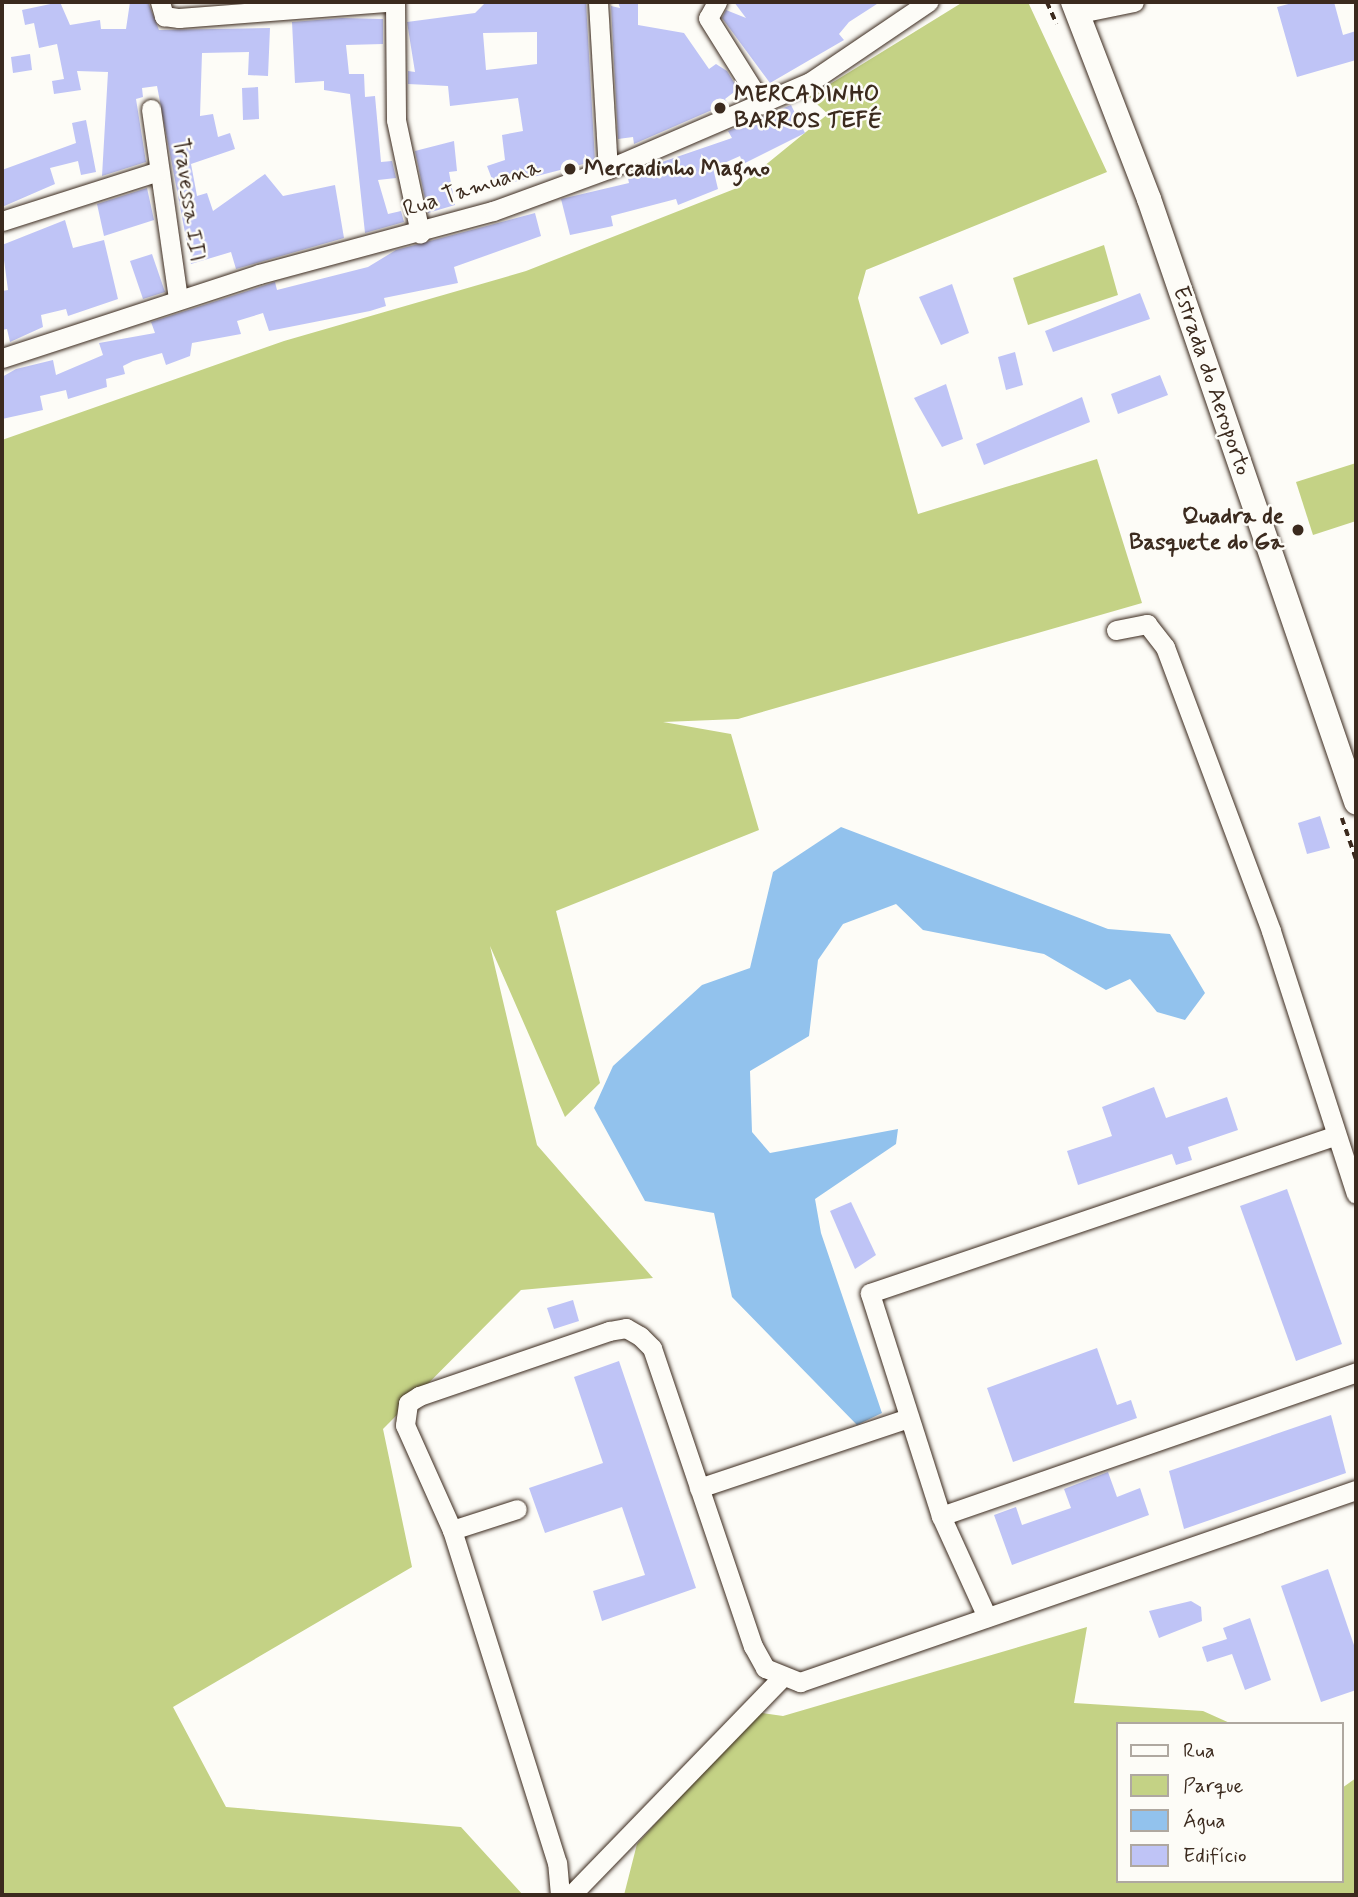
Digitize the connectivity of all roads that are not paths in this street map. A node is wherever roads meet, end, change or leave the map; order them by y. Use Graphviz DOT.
graph roads {
  1 [pos="384,2"];
  2 [pos="396,2"];
  3 [pos="598,2"];
  4 [pos="717,2"];
  5 [pos="928,2"];
  6 [pos="1134,2"];
  7 [pos="160,6"];
  8 [pos="1077,7"];
  9 [pos="762,104"];
  10 [pos="151,109"];
  11 [pos="608,169"];
  12 [pos="159,171"];
  13 [pos="2,221"];
  14 [pos="420,233"];
  15 [pos="178,299"];
  16 [pos="2,358"];
  17 [pos="1116,630"];
  18 [pos="1356,802"];
  19 [pos="1336,1135"];
  20 [pos="1356,1194"];
  21 [pos="1356,1371"];
  22 [pos="908,1418"];
  23 [pos="699,1488"];
  24 [pos="1356,1490"];
  25 [pos="517,1509"];
  26 [pos="942,1516"];
  27 [pos="452,1530"];
  28 [pos="987,1617"];
  29 [pos="780,1679"];
  30 [pos="561,1895"];
  31 [pos="571,1895"];
  1 -- 7 [label="street"];
  2 -- 14 [label="street"];
  3 -- 11 [label="street"];
  4 -- 9 [label="street"];
  5 -- 9 [label="street, Rua Tamuana"];
  6 -- 8 [label="street"];
  8 -- 18 [label="street, Estrada do Aeroporto"];
  9 -- 11 [label="street, Rua Tamuana"];
  10 -- 12 [label="street, Travessa III"];
  11 -- 14 [label="street, Rua Tamuana"];
  12 -- 13 [label="street"];
  12 -- 15 [label="street, Travessa III"];
  14 -- 15 [label="street, Rua Tamuana"];
  15 -- 16 [label="street, Rua Tamuana"];
  17 -- 19 [label="street"];
  19 -- 20 [label="street"];
  19 -- 22 [label="street"];
  21 -- 26 [label="street"];
  22 -- 23 [label="street"];
  22 -- 26 [label="street"];
  23 -- 27 [label="street"];
  23 -- 29 [label="street"];
  24 -- 28 [label="street"];
  25 -- 27 [label="street"];
  26 -- 28 [label="street"];
  27 -- 30 [label="street"];
  28 -- 29 [label="street"];
  29 -- 31 [label="street"];
}
